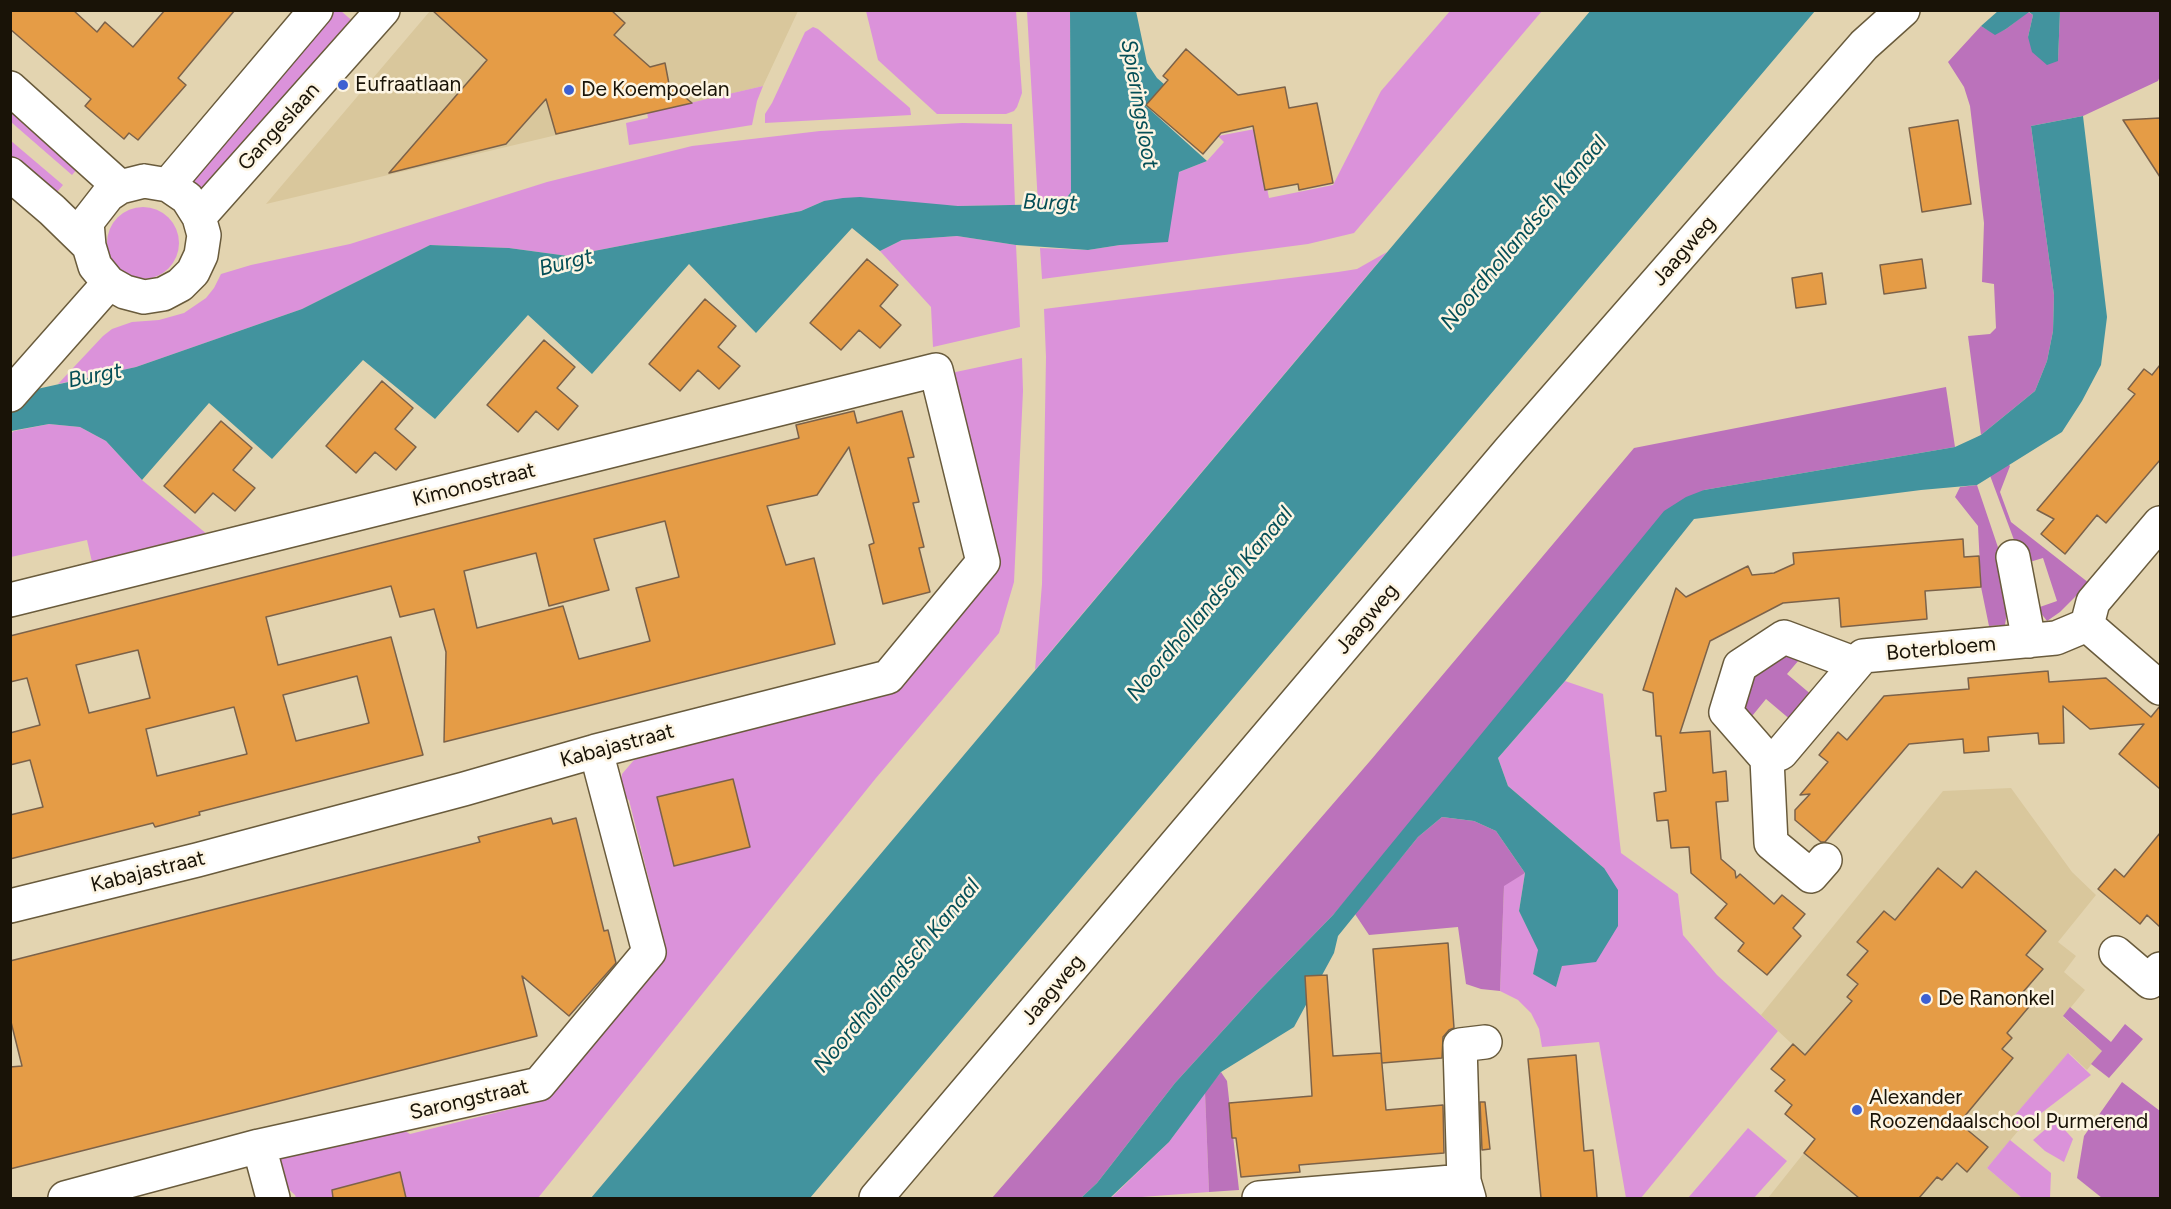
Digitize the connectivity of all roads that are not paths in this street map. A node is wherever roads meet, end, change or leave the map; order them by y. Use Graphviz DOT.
graph roads {
  1 [pos="316,10"];
  2 [pos="1883,10"];
  3 [pos="1903,10"];
  4 [pos="383,11"];
  5 [pos="1864,45"];
  6 [pos="10,88"];
  7 [pos="10,174"];
  8 [pos="168,185"];
  9 [pos="120,187"];
  10 [pos="199,216"];
  11 [pos="89,246"];
  12 [pos="109,283"];
  13 [pos="936,370"];
  14 [pos="10,395"];
  15 [pos="2160,523"];
  16 [pos="2013,557"];
  17 [pos="10,600"];
  18 [pos="2087,625"];
  19 [pos="2029,641"];
  20 [pos="1856,664"];
  21 [pos="2160,688"];
  22 [pos="596,750"];
  23 [pos="1767,759"];
  24 [pos="1825,860"];
  25 [pos="10,906"];
  26 [pos="2116,952"];
  27 [pos="2160,969"];
  28 [pos="1485,1042"];
  29 [pos="259,1146"];
  30 [pos="1466,1190"];
  31 [pos="64,1198"];
  32 [pos="273,1198"];
  33 [pos="876,1198"];
  34 [pos="1259,1198"];
  1 -- 8 [label="street"];
  2 -- 5 [label="street, Jaagweg"];
  3 -- 5 [label="street, Jaagweg"];
  4 -- 10 [label="street, Gangeslaan"];
  5 -- 33 [label="street, Jaagweg"];
  6 -- 9 [label="street"];
  7 -- 11 [label="street"];
  8 -- 9 [label="street"];
  8 -- 10 [label="street"];
  9 -- 11 [label="street"];
  10 -- 12 [label="street"];
  11 -- 12 [label="street"];
  12 -- 14 [label="street"];
  13 -- 17 [label="street, Kimonostraat"];
  13 -- 22 [label="street, Kabajastraat"];
  15 -- 18 [label="street"];
  16 -- 19 [label="street"];
  18 -- 19 [label="street, Boterbloem"];
  18 -- 21 [label="street"];
  19 -- 20 [label="street, Boterbloem"];
  20 -- 23 [label="street, Boterbloem"];
  20 -- 23 [label="street, Boterbloem"];
  22 -- 25 [label="street, Kabajastraat"];
  22 -- 29 [label="street, Sarongstraat"];
  23 -- 24 [label="street"];
  26 -- 27 [label="street"];
  28 -- 30 [label="street"];
  29 -- 31 [label="street, Sarongstraat"];
  29 -- 32 [label="street"];
  30 -- 34 [label="street"];
}
